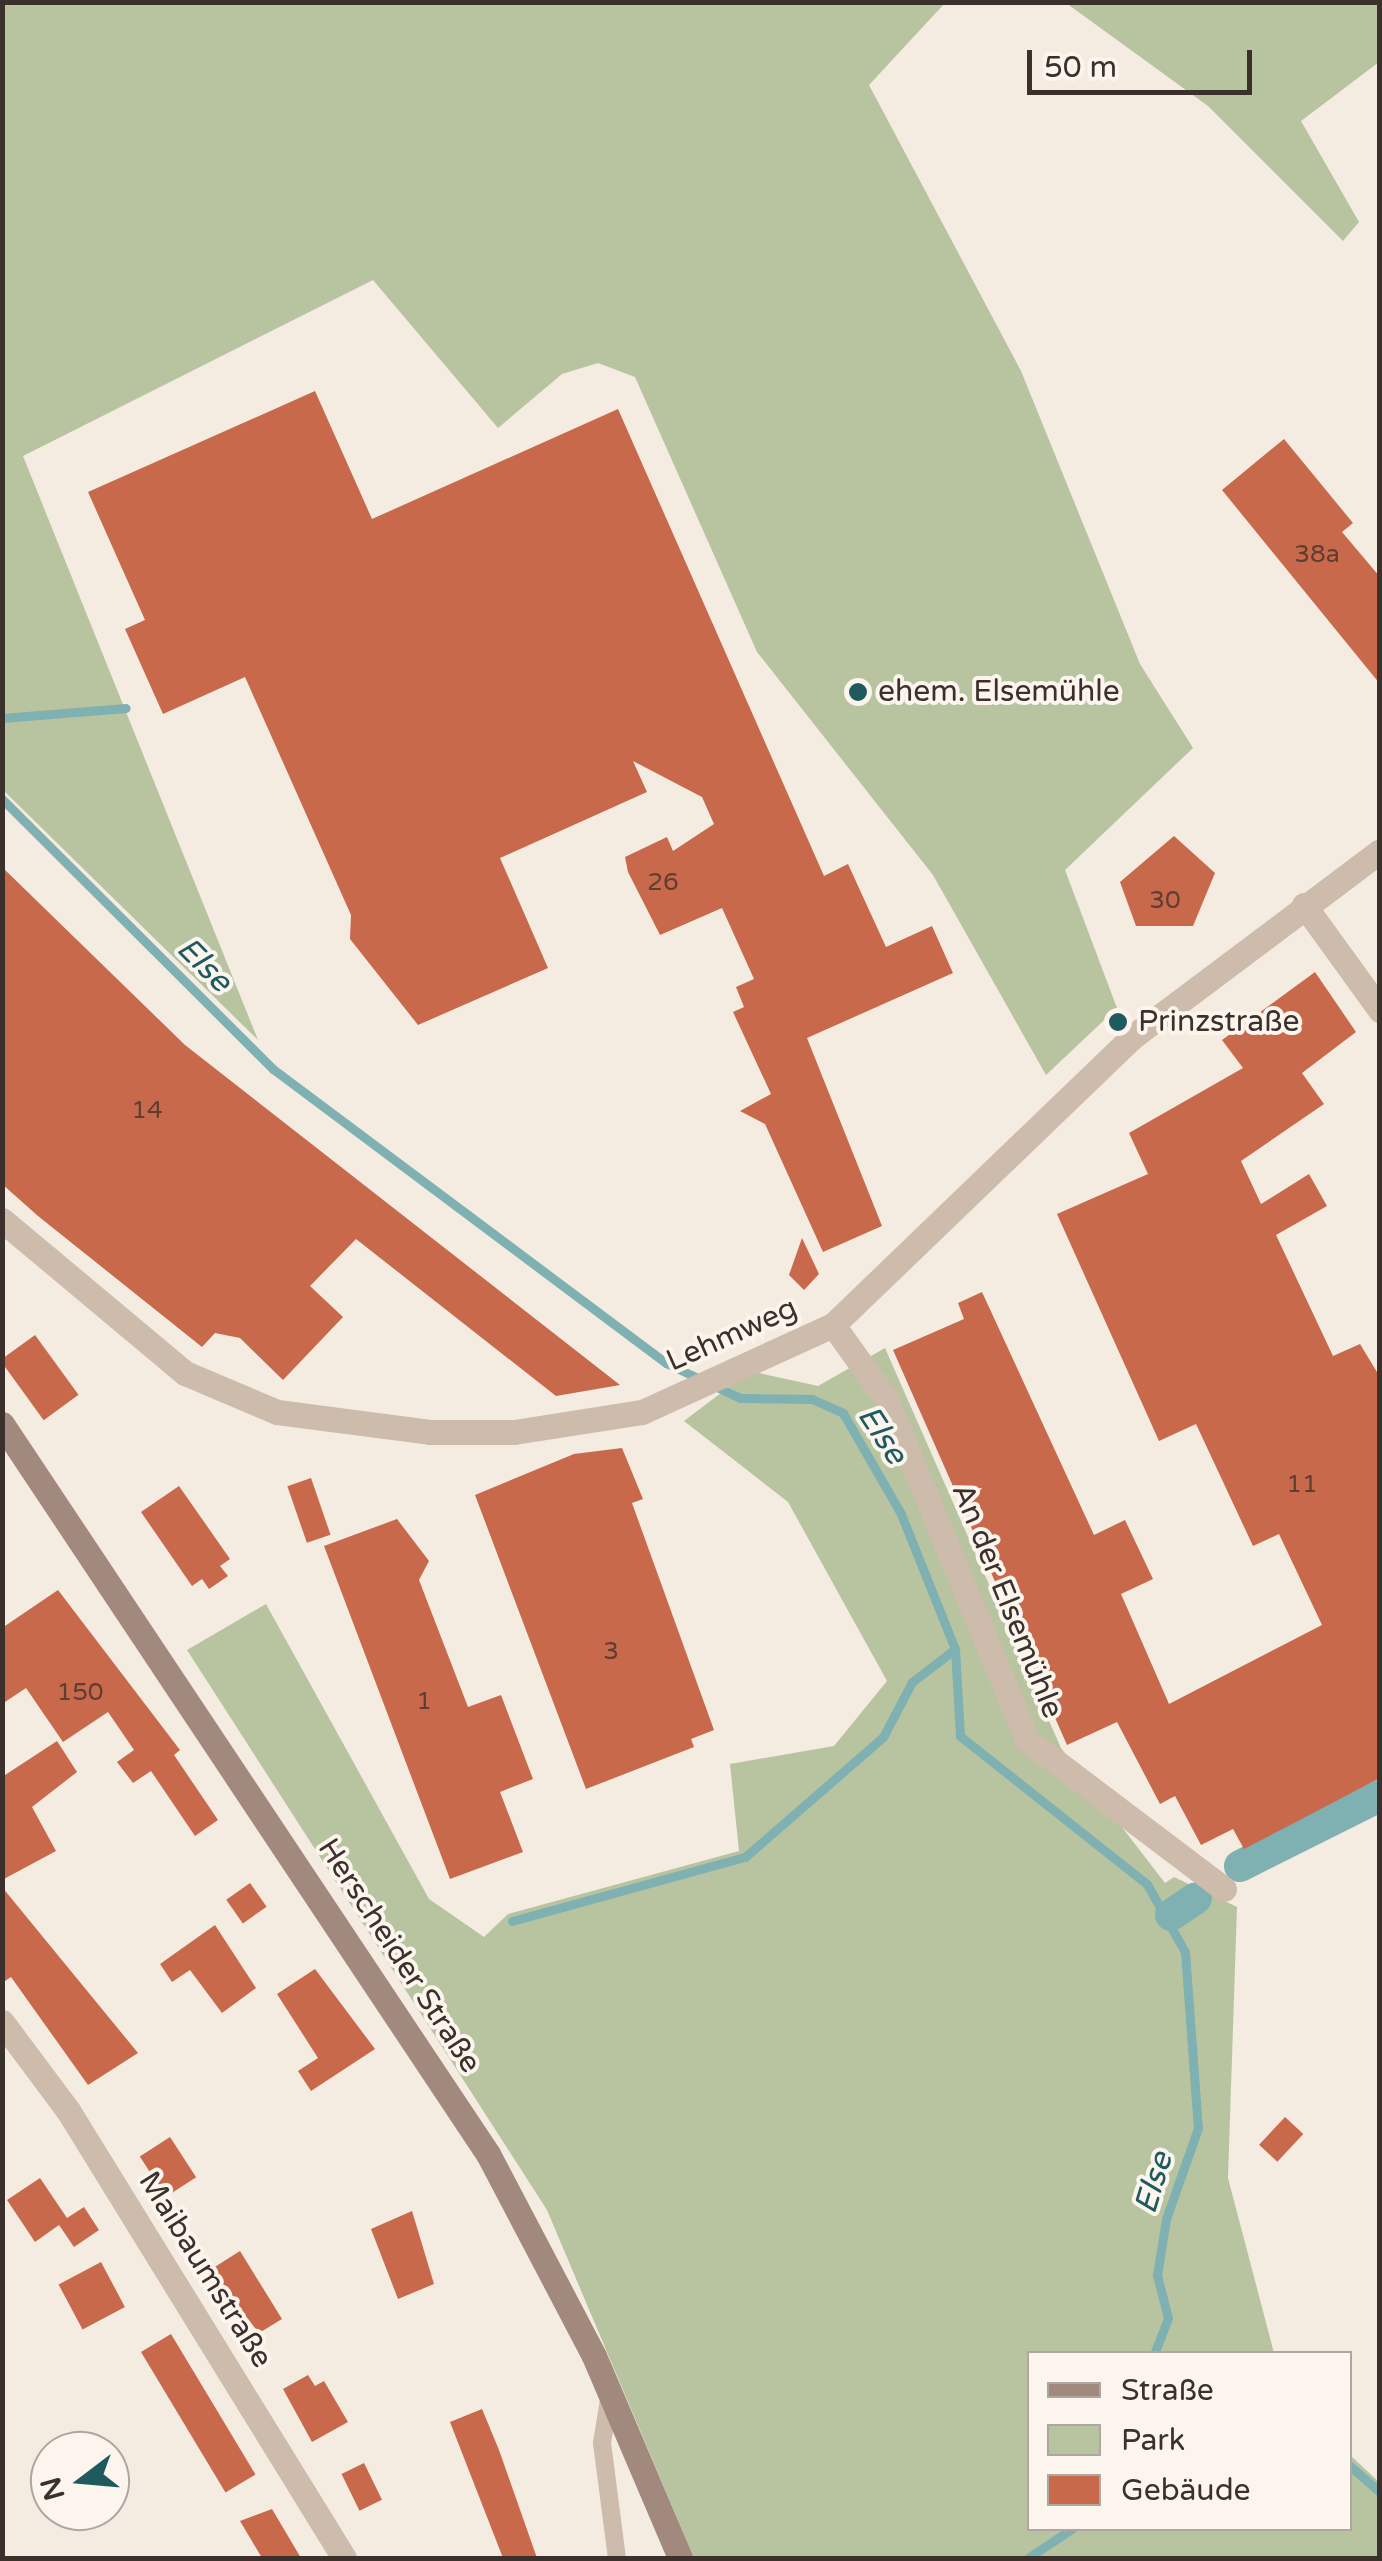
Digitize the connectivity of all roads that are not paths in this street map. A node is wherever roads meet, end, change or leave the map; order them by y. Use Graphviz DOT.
graph roads {
  1 [pos="1380,851"];
  2 [pos="1304,904"];
  3 [pos="1380,1010"];
  4 [pos="2,1220"];
  5 [pos="832,1325"];
  6 [pos="2,1424"];
  7 [pos="1224,1889"];
  8 [pos="2,2022"];
  9 [pos="610,2394"];
  10 [pos="344,2558"];
  11 [pos="616,2558"];
  12 [pos="680,2558"];
  1 -- 2 [label="street, Lehmweg"];
  2 -- 3 [label="street"];
  2 -- 5 [label="street, Lehmweg"];
  4 -- 5 [label="street, Lehmweg"];
  5 -- 7 [label="street, An der Elsemühle"];
  6 -- 9 [label="main road, Herscheider Straße"];
  8 -- 10 [label="street, Maibaumstraße"];
  9 -- 11 [label="lane"];
  9 -- 12 [label="main road, Herscheider Straße"];
}
